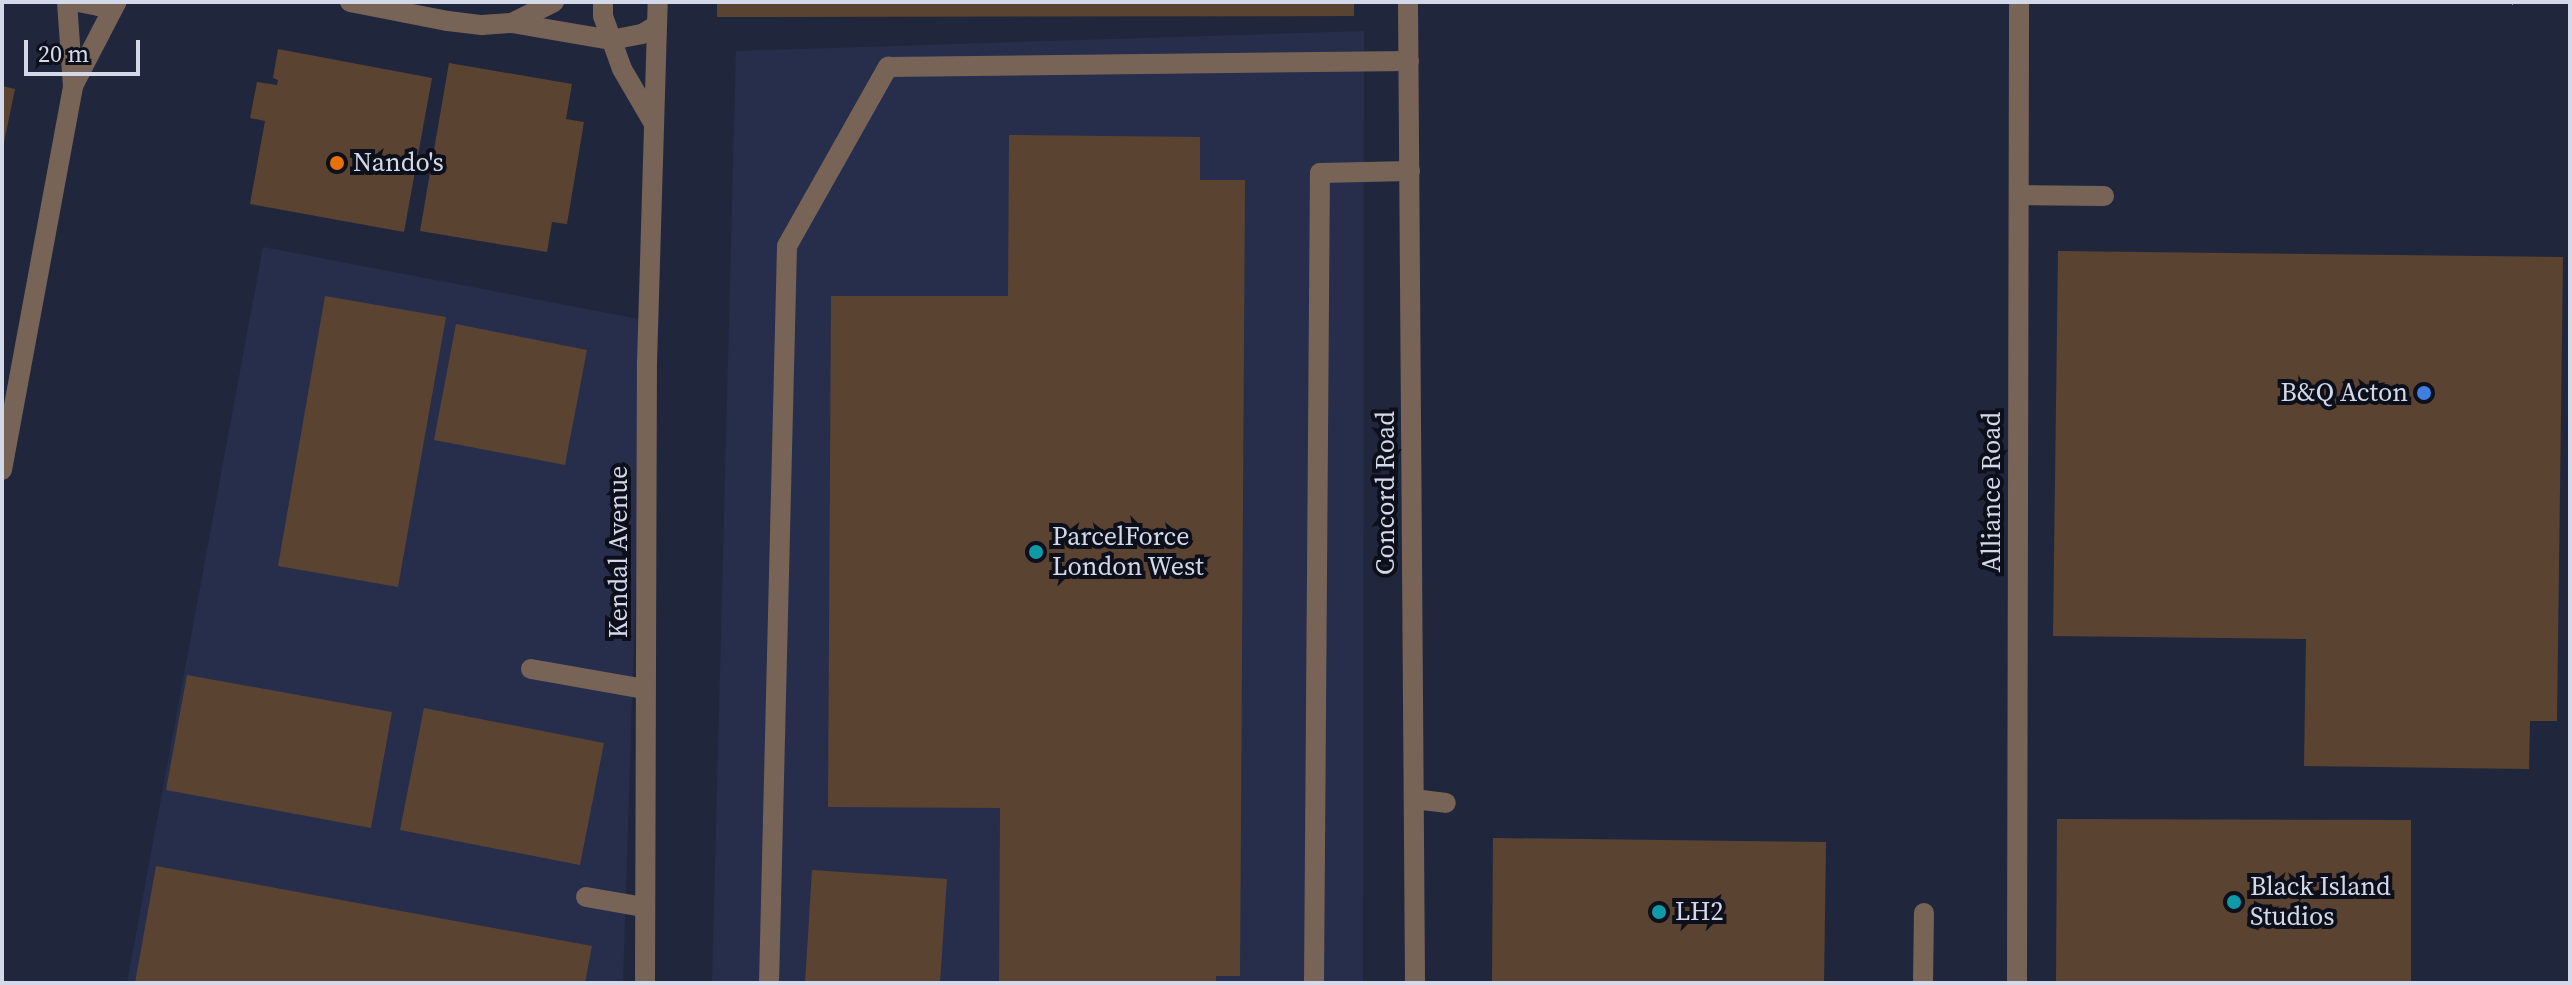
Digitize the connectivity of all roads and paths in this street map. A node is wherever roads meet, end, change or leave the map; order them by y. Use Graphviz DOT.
graph roads {
  1 [pos="67,2"];
  2 [pos="78,2"];
  3 [pos="116,2"];
  4 [pos="350,2"];
  5 [pos="554,2"];
  6 [pos="603,2"];
  7 [pos="658,2"];
  8 [pos="1408,2"];
  9 [pos="2019,2"];
  10 [pos="512,23"];
  11 [pos="657,25"];
  12 [pos="611,40"];
  13 [pos="1409,61"];
  14 [pos="73,86"];
  15 [pos="653,122"];
  16 [pos="1410,171"];
  17 [pos="2019,195"];
  18 [pos="2104,196"];
  19 [pos="2,470"];
  20 [pos="531,669"];
  21 [pos="645,689"];
  22 [pos="1414,799"];
  23 [pos="1446,803"];
  24 [pos="586,897"];
  25 [pos="644,907"];
  26 [pos="1924,913"];
  27 [pos="645,983"];
  28 [pos="769,983"];
  29 [pos="1314,983"];
  30 [pos="1415,983"];
  31 [pos="1923,983"];
  32 [pos="2017,983"];
  1 -- 14 [label="street"];
  2 -- 3 [label="street"];
  3 -- 14 [label="street"];
  4 -- 10 [label="street"];
  5 -- 10 [label="street"];
  6 -- 12 [label="street"];
  7 -- 11 [label="street, Kendal Avenue"];
  8 -- 13 [label="street, Concord Road"];
  9 -- 17 [label="street, Alliance Road"];
  10 -- 12 [label="street"];
  11 -- 12 [label="street"];
  11 -- 15 [label="street, Kendal Avenue"];
  12 -- 15 [label="street"];
  13 -- 16 [label="street, Concord Road"];
  13 -- 28 [label="street"];
  14 -- 19 [label="street"];
  15 -- 21 [label="street, Kendal Avenue"];
  16 -- 22 [label="street, Concord Road"];
  16 -- 29 [label="street"];
  17 -- 18 [label="street"];
  17 -- 32 [label="street, Alliance Road"];
  20 -- 21 [label="street"];
  21 -- 25 [label="street, Kendal Avenue"];
  22 -- 23 [label="street"];
  22 -- 30 [label="street, Concord Road"];
  24 -- 25 [label="street"];
  25 -- 27 [label="street, Kendal Avenue"];
  26 -- 31 [label="street"];
}
